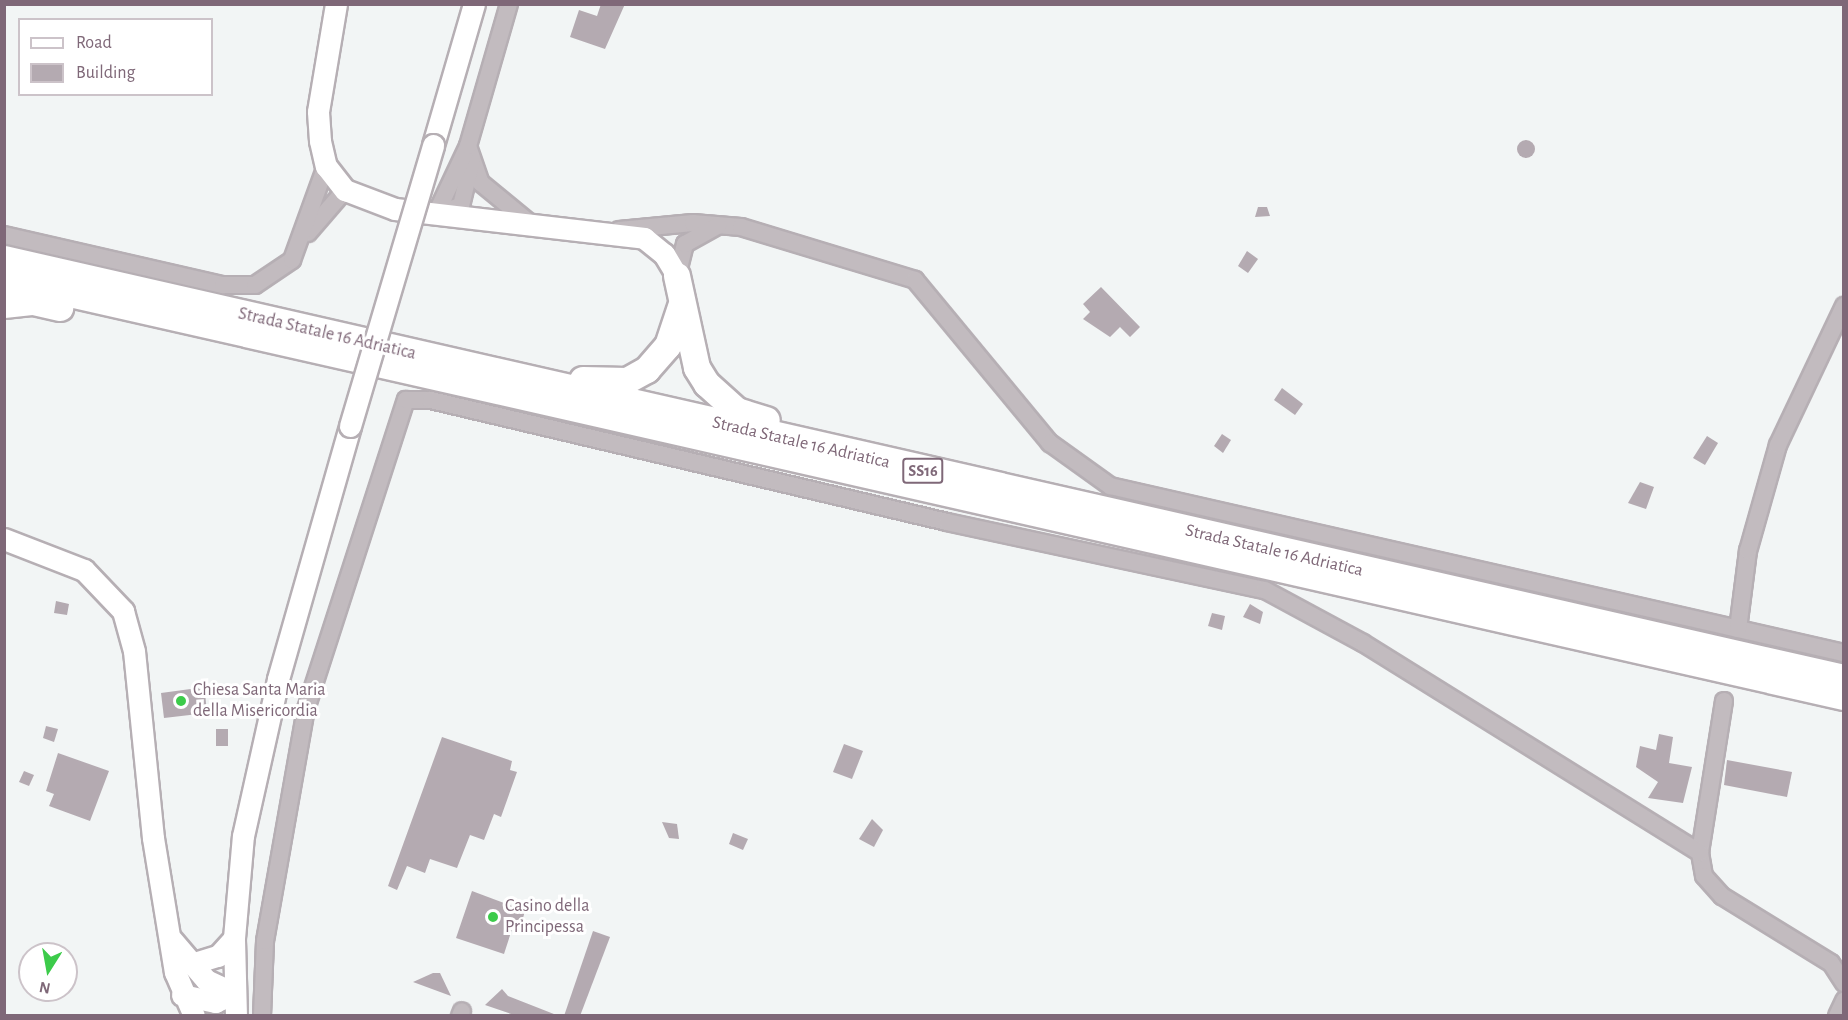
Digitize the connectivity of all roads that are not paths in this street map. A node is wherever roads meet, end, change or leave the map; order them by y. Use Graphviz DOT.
graph roads {
  1 [pos="336,4"];
  2 [pos="474,4"];
  3 [pos="509,4"];
  4 [pos="470,153"];
  5 [pos="326,166"];
  6 [pos="345,190"];
  7 [pos="436,214"];
  8 [pos="533,225"];
  9 [pos="718,226"];
  10 [pos="612,231"];
  11 [pos="4,235"];
  12 [pos="303,238"];
  13 [pos="4,259"];
  14 [pos="676,276"];
  15 [pos="4,279"];
  16 [pos="4,305"];
  17 [pos="1844,306"];
  18 [pos="681,307"];
  19 [pos="252,337"];
  20 [pos="424,356"];
  21 [pos="912,468"];
  22 [pos="4,539"];
  23 [pos="1738,629"];
  24 [pos="1844,653"];
  25 [pos="1844,678"];
  26 [pos="1844,697"];
  27 [pos="1724,701"];
  28 [pos="1700,854"];
  29 [pos="234,938"];
  30 [pos="171,939"];
  31 [pos="191,964"];
  32 [pos="1844,983"];
  33 [pos="234,993"];
  34 [pos="182,995"];
  35 [pos="194,1016"];
  36 [pos="236,1016"];
  37 [pos="262,1016"];
  1 -- 5 [label="main road"];
  2 -- 29 [label="main road, bridge"];
  3 -- 4 [label="street"];
  4 -- 7 [label="street"];
  4 -- 8 [label="street"];
  5 -- 6 [label="main road"];
  5 -- 12 [label="street"];
  6 -- 7 [label="main road"];
  6 -- 12 [label="street"];
  7 -- 8 [label="main road"];
  8 -- 10 [label="main road"];
  9 -- 10 [label="street"];
  9 -- 14 [label="street"];
  9 -- 23 [label="street"];
  10 -- 14 [label="main road"];
  11 -- 12 [label="street"];
  13 -- 20 [label="highway, Strada Statale 16 Adriatica / SS16"];
  14 -- 18 [label="highway"];
  15 -- 19 [label="highway, Strada Statale 16 Adriatica / SS16"];
  16 -- 19 [label="highway"];
  17 -- 23 [label="street"];
  18 -- 20 [label="highway"];
  18 -- 21 [label="highway"];
  19 -- 26 [label="highway, Strada Statale 16 Adriatica / SS16"];
  20 -- 21 [label="highway, Strada Statale 16 Adriatica / SS16"];
  21 -- 25 [label="highway, Strada Statale 16 Adriatica / SS16"];
  22 -- 30 [label="main road"];
  23 -- 24 [label="street"];
  27 -- 28 [label="street"];
  28 -- 32 [label="street"];
  28 -- 37 [label="street"];
  29 -- 31 [label="main road"];
  29 -- 33 [label="main road"];
  30 -- 31 [label="main road"];
  30 -- 34 [label="main road"];
  31 -- 33 [label="main road"];
  33 -- 34 [label="main road"];
  33 -- 36 [label="main road"];
  34 -- 35 [label="main road"];
}
